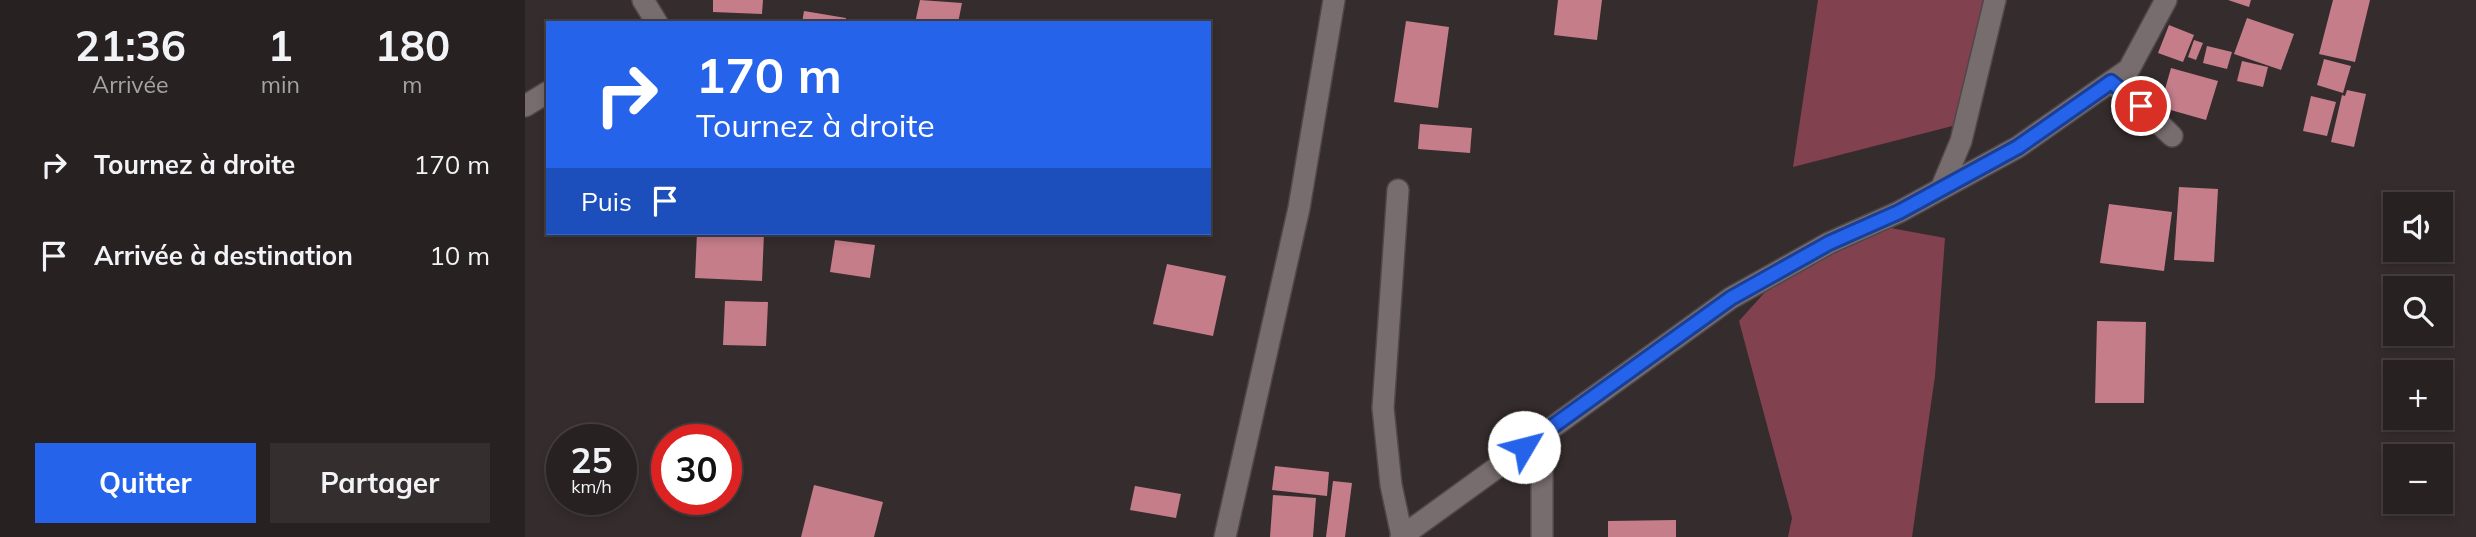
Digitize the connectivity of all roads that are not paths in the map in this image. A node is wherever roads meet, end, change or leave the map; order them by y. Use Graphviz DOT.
graph roads {
  1 [pos="643,0"];
  2 [pos="1334,0"];
  3 [pos="1996,0"];
  4 [pos="2166,0"];
  5 [pos="656,21"];
  6 [pos="2111,82"];
  7 [pos="546,93"];
  8 [pos="525,106"];
  9 [pos="2172,136"];
  10 [pos="1398,190"];
  11 [pos="1941,190"];
  12 [pos="1542,433"];
  13 [pos="1402,536"];
  14 [pos="1225,537"];
  15 [pos="1542,537"];
  1 -- 5 [label="street"];
  2 -- 14 [label="street"];
  3 -- 11 [label="street"];
  4 -- 6 [label="street"];
  6 -- 9 [label="street"];
  6 -- 11 [label="street"];
  7 -- 8 [label="street"];
  10 -- 13 [label="street"];
  11 -- 12 [label="street"];
  12 -- 13 [label="street"];
  12 -- 15 [label="street"];
}
